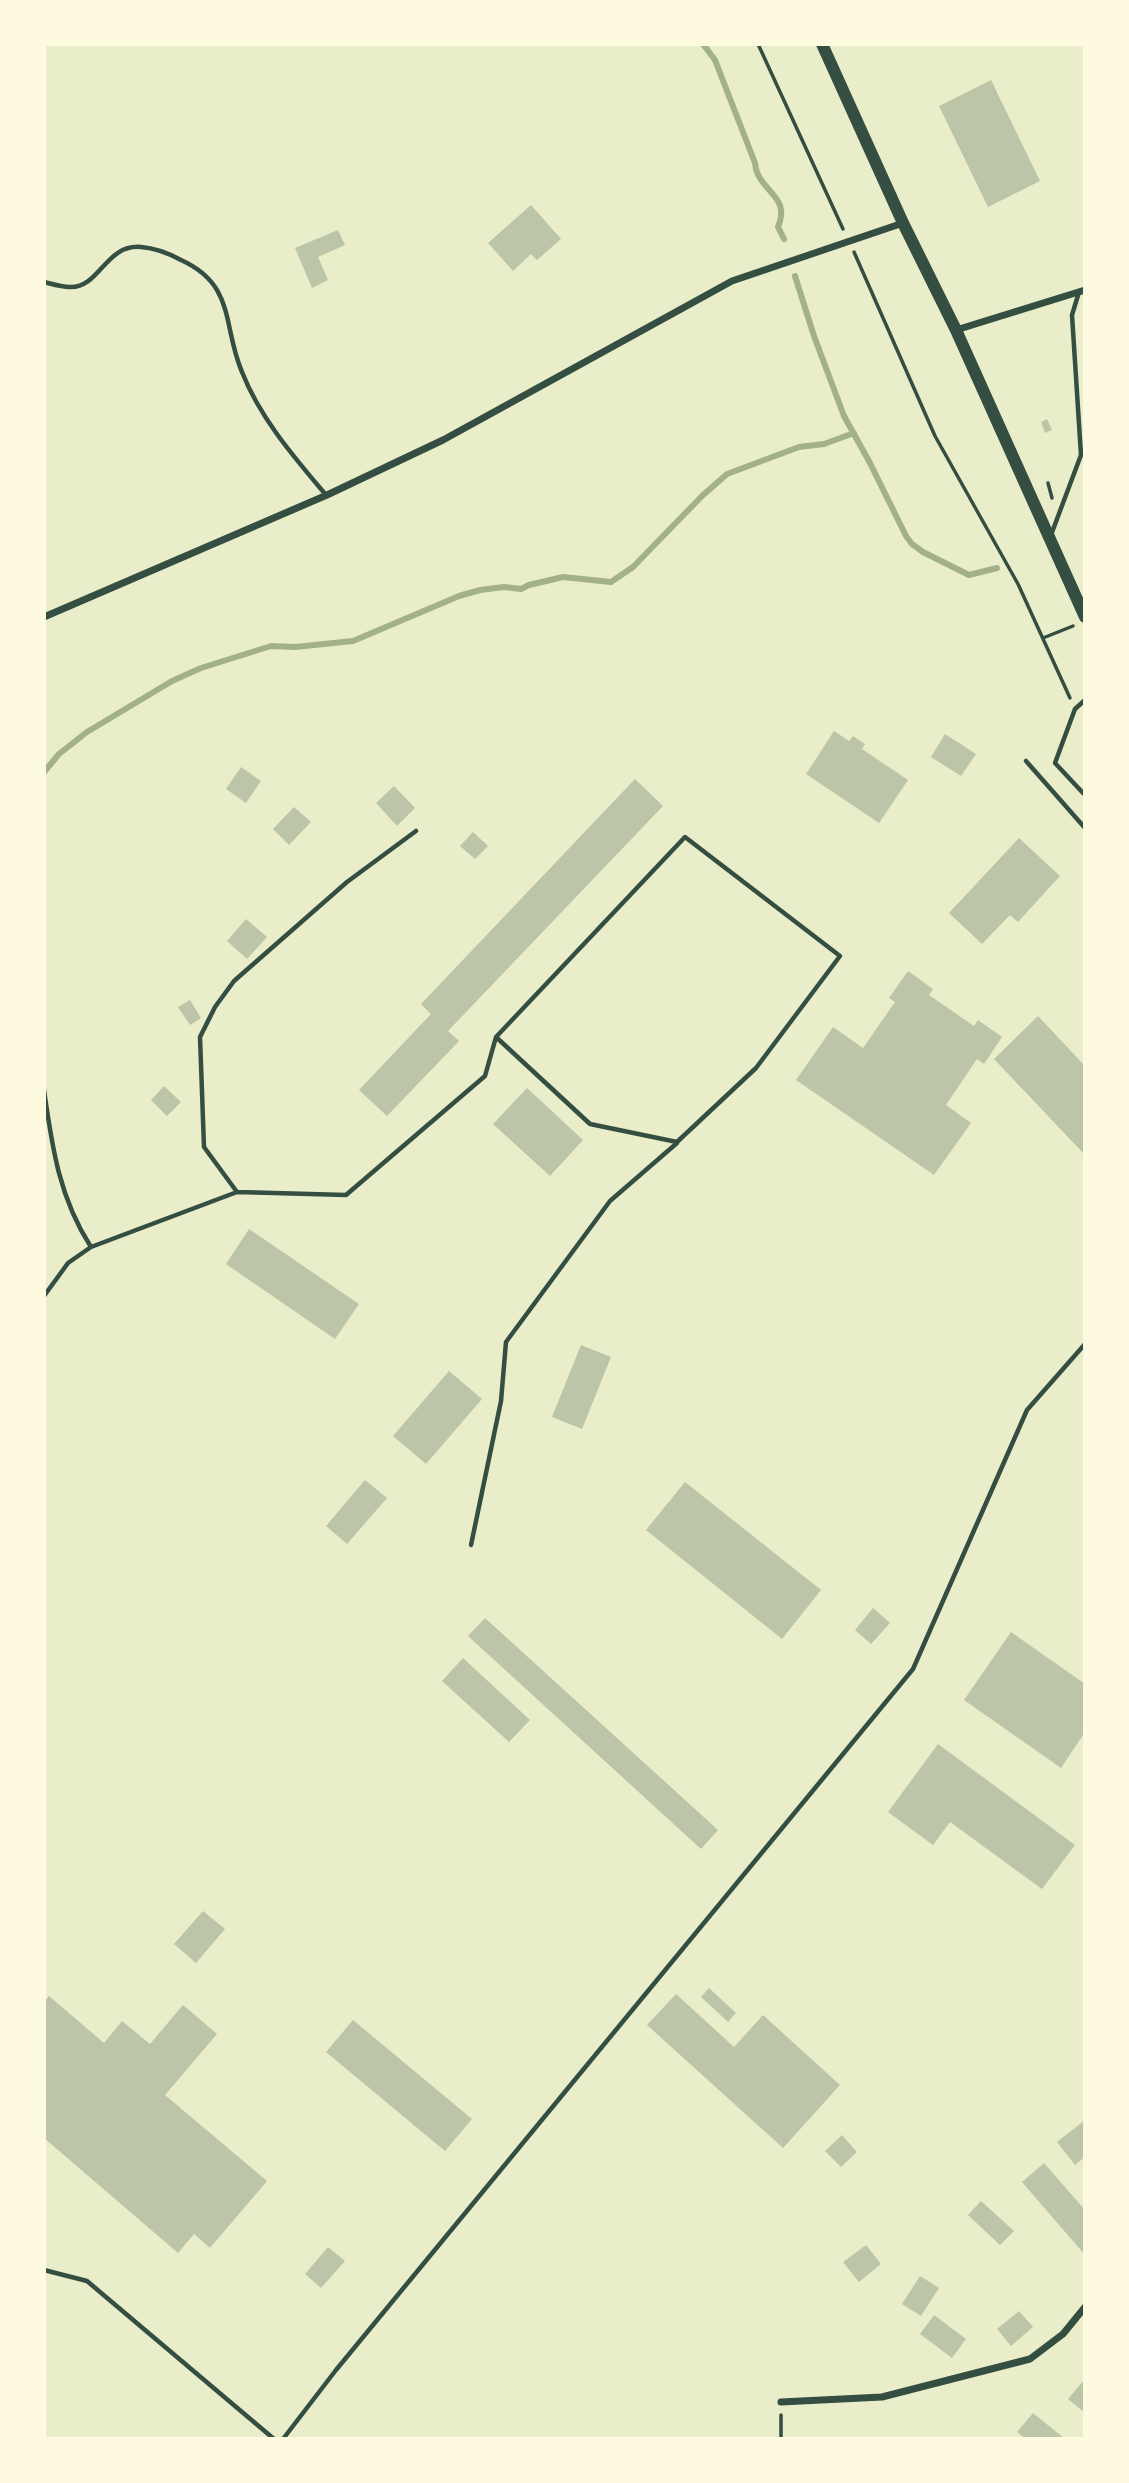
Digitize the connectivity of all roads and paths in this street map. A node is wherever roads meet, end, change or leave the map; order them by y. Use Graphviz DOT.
graph roads {
  1 [pos="758,44"];
  2 [pos="822,44"];
  3 [pos="903,223"];
  4 [pos="848,240"];
  5 [pos="44,282"];
  6 [pos="1082,291"];
  7 [pos="956,330"];
  8 [pos="327,495"];
  9 [pos="1050,539"];
  10 [pos="44,617"];
  11 [pos="1080,621"];
  12 [pos="1043,638"];
  13 [pos="1085,700"];
  14 [pos="1075,709"];
  15 [pos="1026,761"];
  16 [pos="1085,791"];
  17 [pos="1085,828"];
  18 [pos="416,831"];
  19 [pos="496,1037"];
  20 [pos="44,1090"];
  21 [pos="677,1142"];
  22 [pos="237,1192"];
  23 [pos="91,1247"];
  24 [pos="44,1296"];
  25 [pos="1085,1344"];
  26 [pos="471,1545"];
  27 [pos="44,2270"];
  28 [pos="1085,2307"];
  29 [pos="781,2402"];
  30 [pos="274,2439"];
  31 [pos="283,2439"];
  32 [pos="781,2439"];
  1 -- 4 [label="path"];
  2 -- 3 [label="main road"];
  3 -- 4 [label="street"];
  3 -- 7 [label="main road"];
  4 -- 8 [label="street"];
  4 -- 12 [label="path"];
  5 -- 8 [label="lane"];
  6 -- 7 [label="street"];
  6 -- 9 [label="lane"];
  7 -- 9 [label="main road"];
  8 -- 10 [label="street"];
  9 -- 11 [label="main road"];
  11 -- 12 [label="path"];
  12 -- 14 [label="path"];
  13 -- 14 [label="lane"];
  14 -- 16 [label="lane"];
  15 -- 17 [label="lane"];
  18 -- 22 [label="lane"];
  19 -- 21 [label="lane"];
  19 -- 21 [label="lane"];
  19 -- 22 [label="lane"];
  20 -- 23 [label="lane"];
  21 -- 26 [label="lane"];
  22 -- 23 [label="lane"];
  23 -- 24 [label="lane"];
  25 -- 31 [label="lane"];
  27 -- 30 [label="lane"];
  28 -- 29 [label="street"];
  29 -- 32 [label="path"];
}
